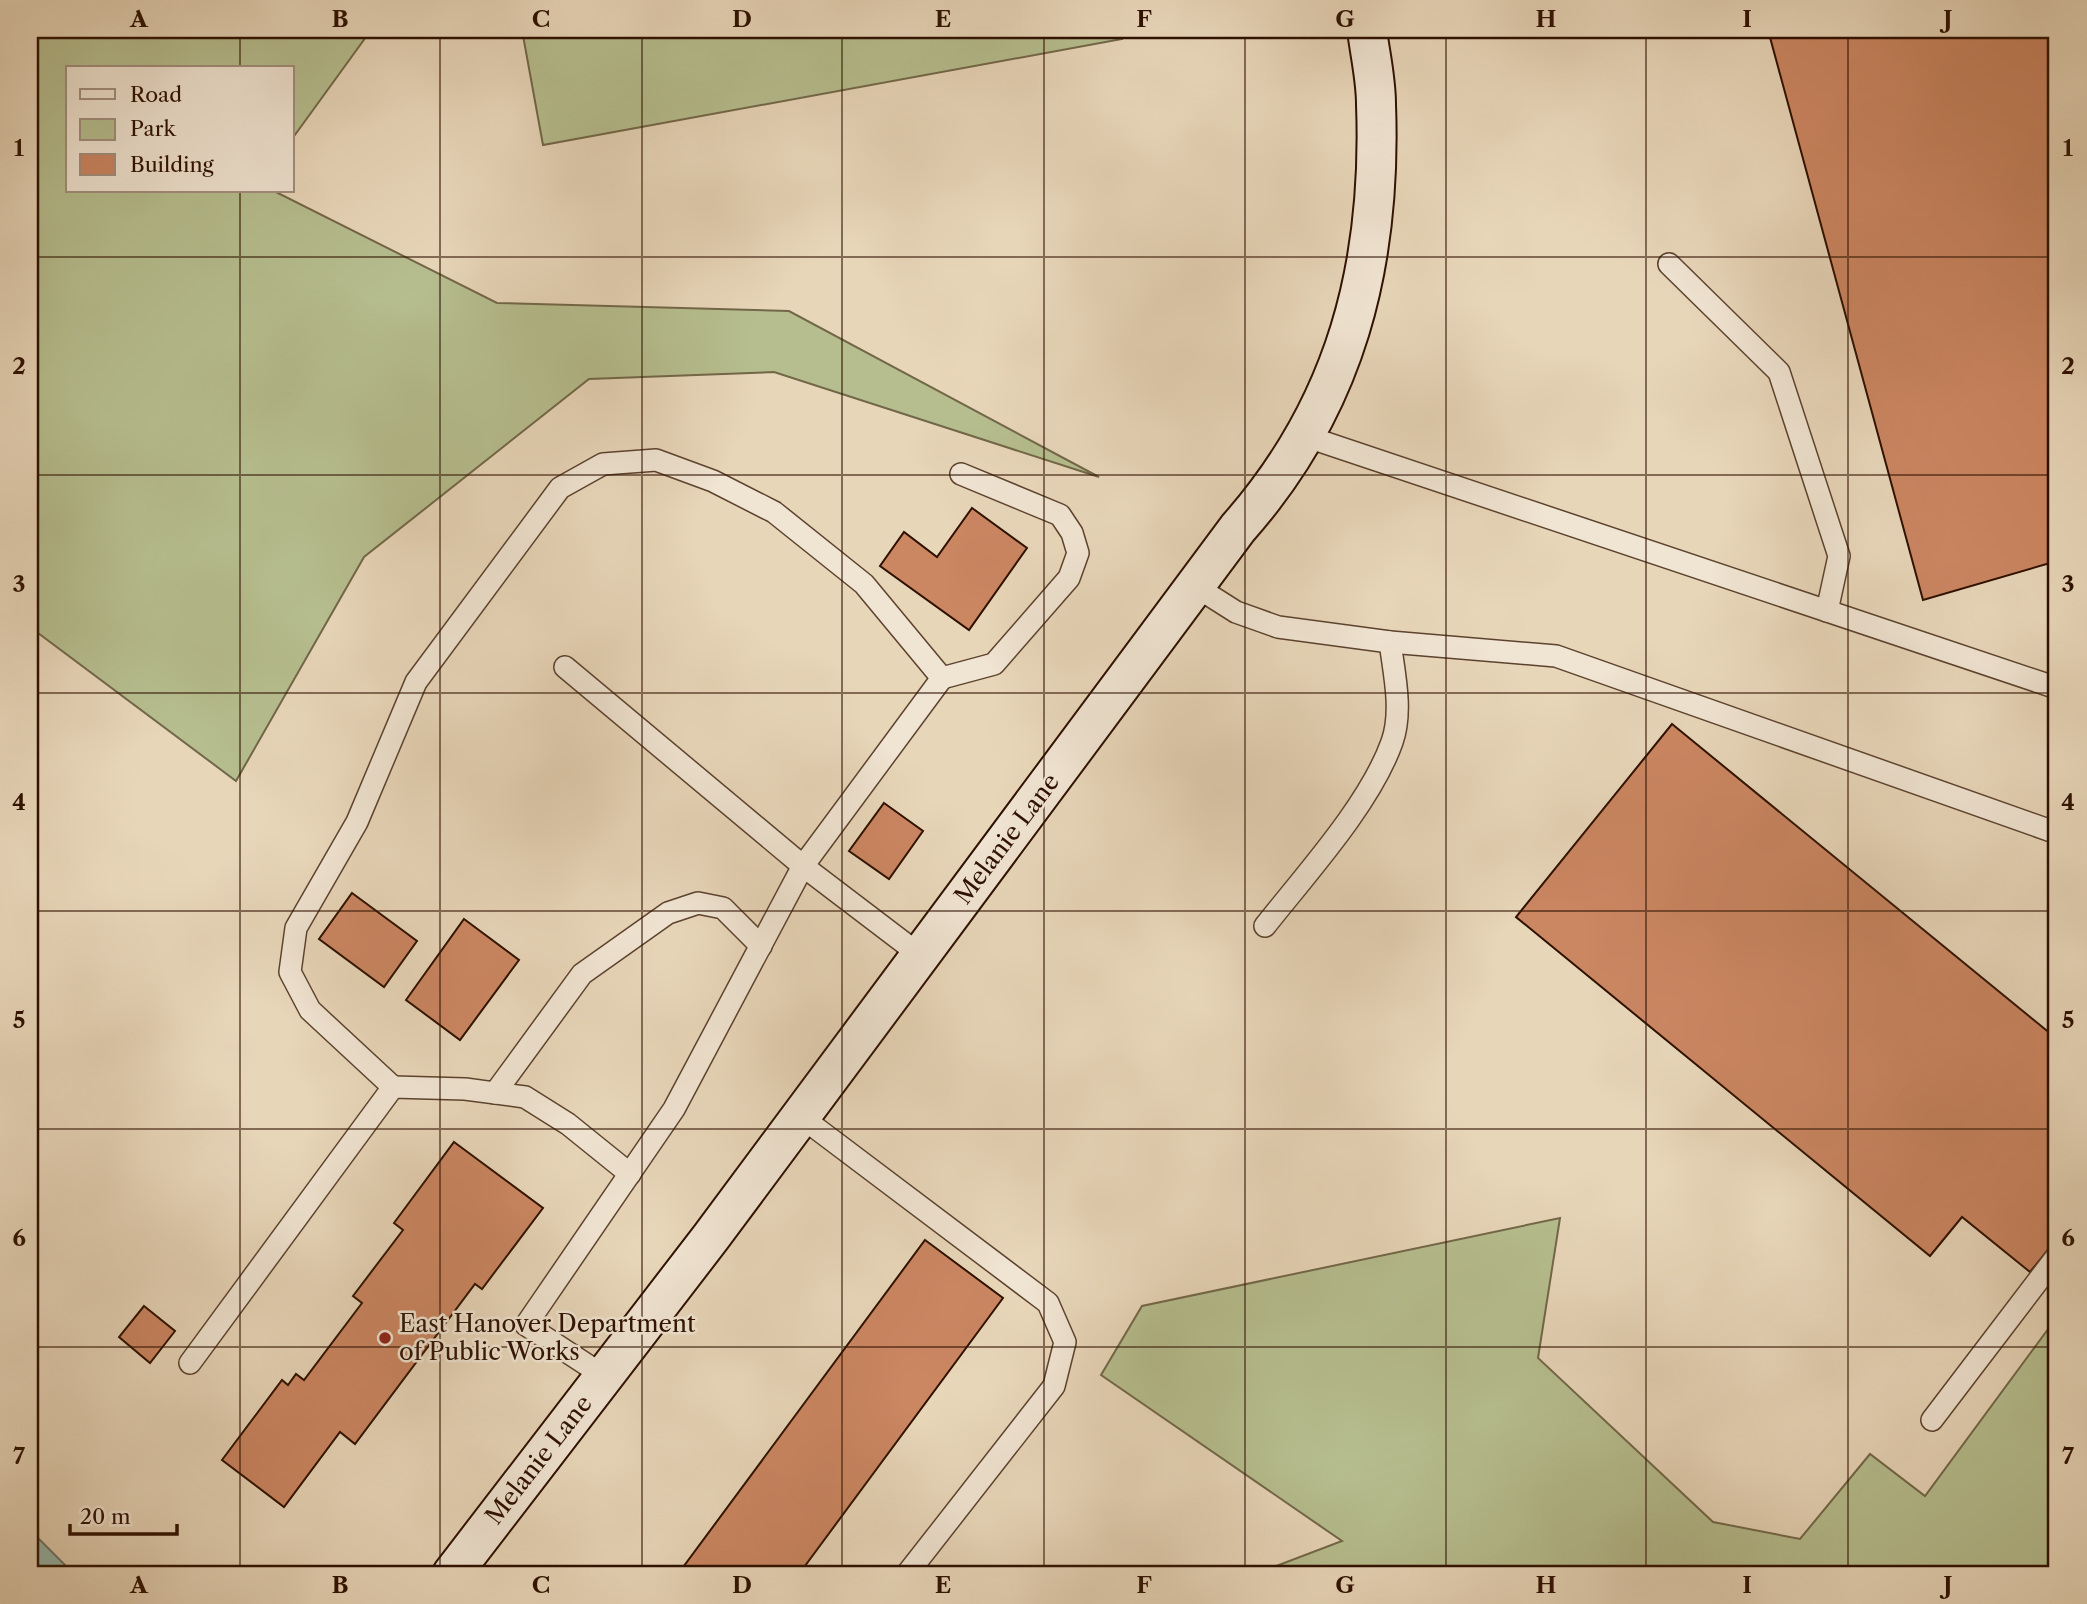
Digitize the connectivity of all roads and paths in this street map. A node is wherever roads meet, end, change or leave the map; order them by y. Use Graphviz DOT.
graph roads {
  1 [pos="1367,30"];
  2 [pos="1669,264"];
  3 [pos="1305,436"];
  4 [pos="961,474"];
  5 [pos="1195,586"];
  6 [pos="1827,611"];
  7 [pos="1390,642"];
  8 [pos="565,667"];
  9 [pos="942,678"];
  10 [pos="2057,688"];
  11 [pos="2057,833"];
  12 [pos="803,866"];
  13 [pos="1265,926"];
  14 [pos="761,946"];
  15 [pos="920,955"];
  16 [pos="393,1087"];
  17 [pos="495,1093"];
  18 [pos="800,1116"];
  19 [pos="630,1174"];
  20 [pos="2057,1256"];
  21 [pos="190,1363"];
  22 [pos="604,1376"];
  23 [pos="1932,1420"];
  24 [pos="452,1574"];
  25 [pos="907,1574"];
  1 -- 3 [label="street, Melanie Lane"];
  2 -- 6 [label="lane"];
  3 -- 5 [label="street, Melanie Lane"];
  3 -- 6 [label="lane"];
  4 -- 9 [label="lane"];
  5 -- 7 [label="lane"];
  5 -- 15 [label="street, Melanie Lane"];
  6 -- 10 [label="lane"];
  7 -- 11 [label="lane"];
  7 -- 13 [label="lane"];
  8 -- 12 [label="lane"];
  9 -- 12 [label="lane"];
  9 -- 16 [label="lane"];
  12 -- 14 [label="lane"];
  12 -- 15 [label="lane"];
  14 -- 17 [label="lane"];
  14 -- 19 [label="lane"];
  15 -- 18 [label="street, Melanie Lane"];
  16 -- 17 [label="lane"];
  16 -- 21 [label="lane"];
  17 -- 19 [label="lane"];
  18 -- 22 [label="street, Melanie Lane"];
  18 -- 25 [label="lane"];
  19 -- 22 [label="lane"];
  20 -- 23 [label="lane"];
  22 -- 24 [label="street, Melanie Lane"];
}
